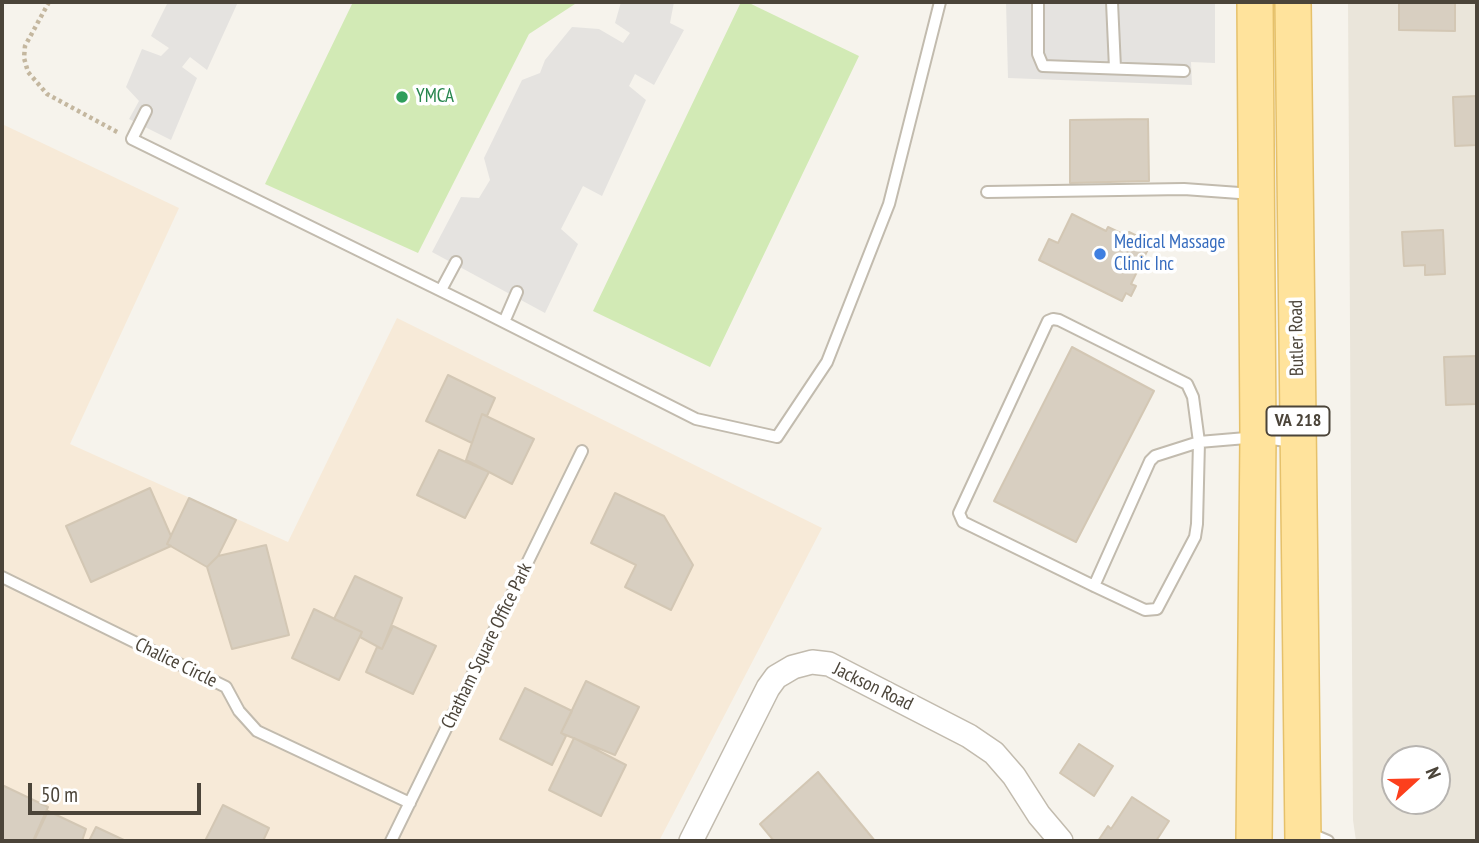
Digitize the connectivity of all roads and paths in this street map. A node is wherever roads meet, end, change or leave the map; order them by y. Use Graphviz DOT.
graph roads {
  1 [pos="49,2"];
  2 [pos="940,2"];
  3 [pos="1038,2"];
  4 [pos="1112,2"];
  5 [pos="1255,2"];
  6 [pos="1293,2"];
  7 [pos="1115,68"];
  8 [pos="1184,71"];
  9 [pos="146,111"];
  10 [pos="132,139"];
  11 [pos="987,192"];
  12 [pos="1256,194"];
  13 [pos="456,262"];
  14 [pos="441,290"];
  15 [pos="517,292"];
  16 [pos="504,322"];
  17 [pos="1258,437"];
  18 [pos="1199,442"];
  19 [pos="1299,443"];
  20 [pos="582,451"];
  21 [pos="2,577"];
  22 [pos="1094,586"];
  23 [pos="410,803"];
  24 [pos="1311,838"];
  25 [pos="391,841"];
  26 [pos="691,841"];
  27 [pos="1061,841"];
  28 [pos="1254,841"];
  1 -- 10 [label="path"];
  2 -- 16 [label="lane"];
  3 -- 7 [label="lane"];
  4 -- 7 [label="lane"];
  5 -- 12 [label="main road, Butler Road / VA 218"];
  6 -- 19 [label="main road, Butler Road / VA 218"];
  7 -- 8 [label="lane"];
  9 -- 10 [label="lane"];
  10 -- 14 [label="lane"];
  11 -- 12 [label="lane"];
  12 -- 17 [label="main road, Butler Road / VA 218"];
  13 -- 14 [label="lane"];
  14 -- 16 [label="lane"];
  15 -- 16 [label="lane"];
  17 -- 18 [label="lane"];
  17 -- 19 [label="lane"];
  17 -- 28 [label="main road, Butler Road / VA 218"];
  18 -- 22 [label="lane"];
  18 -- 22 [label="lane"];
  18 -- 22 [label="lane"];
  19 -- 24 [label="main road, Butler Road / VA 218"];
  20 -- 23 [label="lane, Chatham Square Office Park"];
  21 -- 23 [label="lane, Chalice Circle"];
  23 -- 25 [label="lane, Chatham Square Office Park"];
  26 -- 27 [label="street, Jackson Road"];
}
